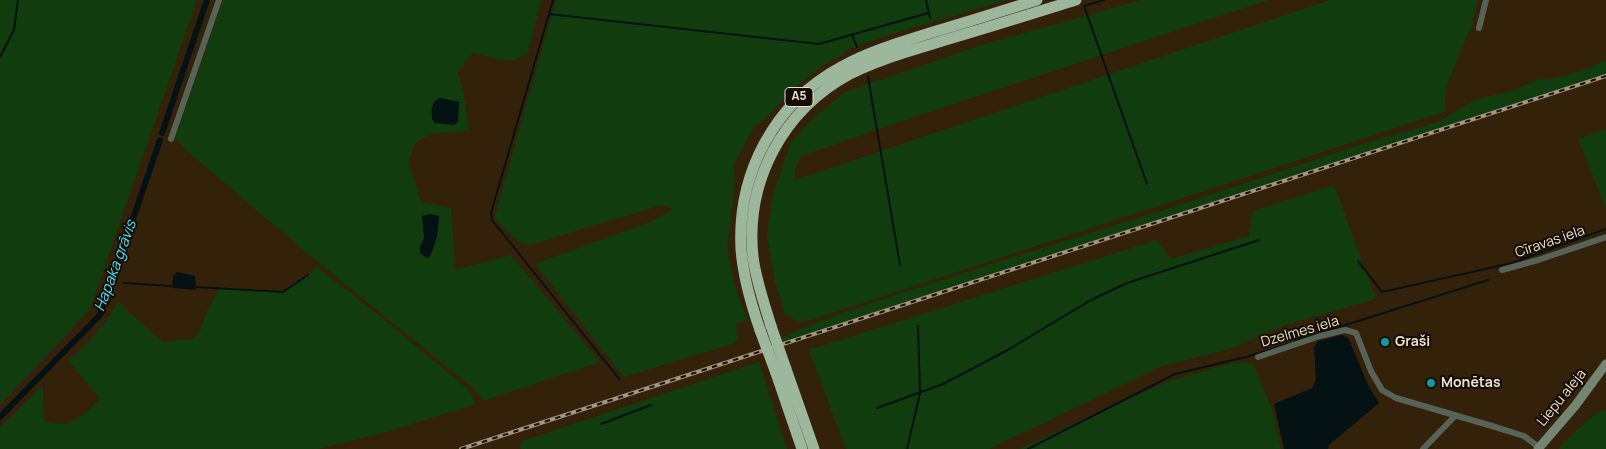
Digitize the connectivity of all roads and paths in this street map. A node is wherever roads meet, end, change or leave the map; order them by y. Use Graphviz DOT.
graph roads {
  1 [pos="219,0"];
  2 [pos="1037,0"];
  3 [pos="1076,0"];
  4 [pos="1486,0"];
  5 [pos="1479,28"];
  6 [pos="171,139"];
  7 [pos="1606,236"];
  8 [pos="1502,270"];
  9 [pos="766,328"];
  10 [pos="1258,357"];
  11 [pos="1606,364"];
  12 [pos="781,371"];
  13 [pos="1455,416"];
  14 [pos="1539,448"];
  15 [pos="802,449"];
  16 [pos="814,449"];
  17 [pos="1423,449"];
  1 -- 6 [label="street"];
  2 -- 9 [label="highway, A5"];
  3 -- 9 [label="highway, A5"];
  4 -- 5 [label="street"];
  7 -- 8 [label="street, Cīravas iela"];
  9 -- 12 [label="highway, A5, bridge"];
  10 -- 13 [label="street, Dzelmes iela"];
  11 -- 14 [label="street, Liepu aleja"];
  12 -- 15 [label="highway, A5"];
  12 -- 16 [label="highway, A5"];
  13 -- 14 [label="street, Dzelmes iela"];
  13 -- 17 [label="street"];
}
